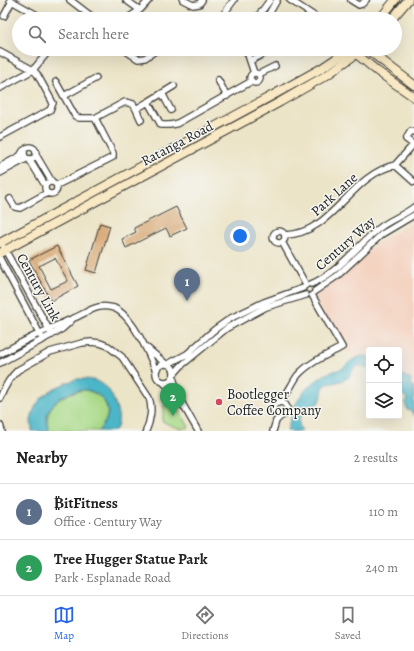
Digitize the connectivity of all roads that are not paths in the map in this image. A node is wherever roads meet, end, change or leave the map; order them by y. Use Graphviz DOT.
graph roads {
  1 [pos="70,0"];
  2 [pos="126,0"];
  3 [pos="149,0"];
  4 [pos="183,0"];
  5 [pos="202,0"];
  6 [pos="234,0"];
  7 [pos="270,0"];
  8 [pos="278,0"];
  9 [pos="290,0"];
  10 [pos="351,0"];
  11 [pos="366,0"];
  12 [pos="395,0"];
  13 [pos="408,0"];
  14 [pos="13,1"];
  15 [pos="140,10"];
  16 [pos="32,12"];
  17 [pos="86,12"];
  18 [pos="137,12"];
  19 [pos="225,12"];
  20 [pos="261,12"];
  21 [pos="270,12"];
  22 [pos="308,12"];
  23 [pos="386,12"];
  24 [pos="398,12"];
  25 [pos="4,16"];
  26 [pos="0,52"];
  27 [pos="45,56"];
  28 [pos="134,56"];
  29 [pos="148,56"];
  30 [pos="248,56"];
  31 [pos="260,56"];
  32 [pos="344,56"];
  33 [pos="349,56"];
  34 [pos="361,56"];
  35 [pos="376,56"];
  36 [pos="250,61"];
  37 [pos="275,66"];
  38 [pos="33,70"];
  39 [pos="257,74"];
  40 [pos="96,78"];
  41 [pos="218,80"];
  42 [pos="56,82"];
  43 [pos="414,85"];
  44 [pos="174,86"];
  45 [pos="0,88"];
  46 [pos="162,93"];
  47 [pos="64,96"];
  48 [pos="227,96"];
  49 [pos="414,97"];
  50 [pos="148,102"];
  51 [pos="136,109"];
  52 [pos="171,110"];
  53 [pos="95,118"];
  54 [pos="142,120"];
  55 [pos="414,132"];
  56 [pos="0,137"];
  57 [pos="414,145"];
  58 [pos="23,151"];
  59 [pos="36,155"];
  60 [pos="27,159"];
  61 [pos="395,165"];
  62 [pos="0,167"];
  63 [pos="0,173"];
  64 [pos="414,182"];
  65 [pos="54,183"];
  66 [pos="45,185"];
  67 [pos="47,193"];
  68 [pos="10,199"];
  69 [pos="414,207"];
  70 [pos="414,215"];
  71 [pos="285,235"];
  72 [pos="0,242"];
  73 [pos="282,242"];
  74 [pos="3,252"];
  75 [pos="0,259"];
  76 [pos="307,286"];
  77 [pos="311,294"];
  78 [pos="74,318"];
  79 [pos="48,329"];
  80 [pos="40,333"];
  81 [pos="52,335"];
  82 [pos="43,340"];
  83 [pos="144,346"];
  84 [pos="0,354"];
  85 [pos="0,363"];
  86 [pos="167,364"];
  87 [pos="156,371"];
  88 [pos="173,375"];
  89 [pos="163,382"];
  90 [pos="286,393"];
  91 [pos="0,398"];
  92 [pos="179,398"];
  93 [pos="278,403"];
  94 [pos="285,405"];
  95 [pos="274,413"];
  96 [pos="281,416"];
  97 [pos="276,421"];
  98 [pos="0,425"];
  99 [pos="148,430"];
  100 [pos="195,430"];
  101 [pos="2,431"];
  102 [pos="273,431"];
  1 -- 17 [label="street"];
  2 -- 15 [label="street"];
  3 -- 15 [label="street"];
  4 -- 5 [label="street"];
  6 -- 19 [label="street"];
  7 -- 20 [label="street"];
  8 -- 21 [label="street"];
  9 -- 22 [label="street"];
  10 -- 11 [label="street"];
  12 -- 23 [label="main road"];
  13 -- 24 [label="main road"];
  14 -- 16 [label="street"];
  14 -- 25 [label="street"];
  15 -- 18 [label="street"];
  26 -- 38 [label="street"];
  27 -- 38 [label="street"];
  28 -- 29 [label="street"];
  30 -- 36 [label="street"];
  31 -- 36 [label="street"];
  32 -- 72 [label="main road, Ratanga Road"];
  33 -- 74 [label="main road, Ratanga Road"];
  34 -- 49 [label="main road"];
  35 -- 43 [label="main road"];
  36 -- 39 [label="street"];
  37 -- 39 [label="street"];
  38 -- 45 [label="street"];
  38 -- 56 [label="street"];
  39 -- 48 [label="street"];
  40 -- 47 [label="street"];
  41 -- 48 [label="street"];
  42 -- 47 [label="street"];
  44 -- 46 [label="street"];
  46 -- 50 [label="street"];
  46 -- 52 [label="street"];
  47 -- 53 [label="street"];
  48 -- 50 [label="street"];
  50 -- 51 [label="street"];
  51 -- 53 [label="street"];
  51 -- 54 [label="street"];
  53 -- 65 [label="street"];
  55 -- 57 [label="street"];
  57 -- 61 [label="street"];
  58 -- 59 [label="street"];
  58 -- 60 [label="street"];
  58 -- 62 [label="street"];
  59 -- 60 [label="street"];
  59 -- 65 [label="street"];
  60 -- 63 [label="street"];
  60 -- 66 [label="street"];
  61 -- 64 [label="street"];
  61 -- 71 [label="street, Park Lane"];
  65 -- 66 [label="street"];
  65 -- 67 [label="street"];
  66 -- 67 [label="street"];
  67 -- 68 [label="street"];
  69 -- 76 [label="street, Century Way"];
  70 -- 77 [label="street, Century Way"];
  71 -- 73 [label="street"];
  71 -- 73 [label="street"];
  72 -- 74 [label="street, Century Link"];
  73 -- 76 [label="street"];
  74 -- 79 [label="street, Century Link"];
  75 -- 80 [label="street, Century Link"];
  76 -- 77 [label="street"];
  76 -- 77 [label="street"];
  76 -- 86 [label="street, Century Way"];
  77 -- 88 [label="street, Century Way"];
  77 -- 90 [label="street"];
  78 -- 79 [label="street"];
  78 -- 81 [label="street"];
  78 -- 83 [label="street"];
  79 -- 80 [label="street"];
  79 -- 81 [label="street, Century Link"];
  80 -- 82 [label="street, Century Link"];
  80 -- 84 [label="street"];
  81 -- 82 [label="street"];
  82 -- 85 [label="street"];
  83 -- 86 [label="street"];
  83 -- 87 [label="street"];
  86 -- 87 [label="street"];
  86 -- 88 [label="street"];
  87 -- 89 [label="street"];
  88 -- 89 [label="street"];
  88 -- 92 [label="street"];
  89 -- 92 [label="street"];
  90 -- 93 [label="street"];
  90 -- 94 [label="street"];
  91 -- 99 [label="street"];
  92 -- 100 [label="street"];
  93 -- 94 [label="street"];
  93 -- 95 [label="street"];
  94 -- 96 [label="street"];
  95 -- 96 [label="street"];
  95 -- 97 [label="street"];
  96 -- 97 [label="street"];
  97 -- 102 [label="street"];
  98 -- 101 [label="street"];
}
